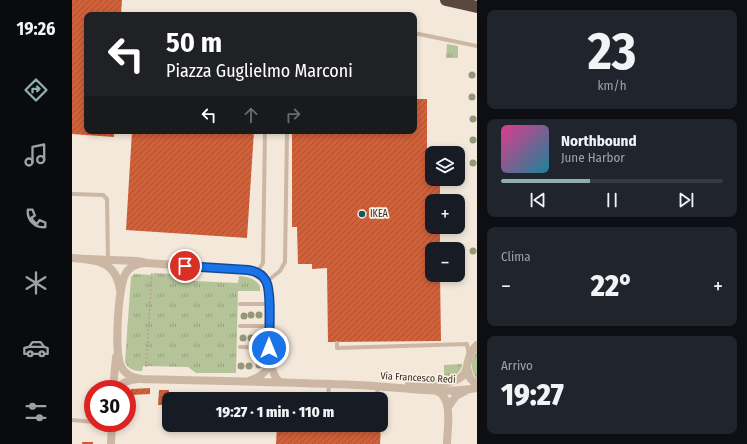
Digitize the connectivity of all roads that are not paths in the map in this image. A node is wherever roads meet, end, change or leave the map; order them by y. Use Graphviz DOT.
graph roads {
  1 [pos="446,0"];
  2 [pos="477,7"];
  3 [pos="417,34"];
  4 [pos="477,46"];
  5 [pos="264,134"];
  6 [pos="287,134"];
  7 [pos="72,194"];
  8 [pos="72,258"];
  9 [pos="88,259"];
  10 [pos="108,259"];
  11 [pos="144,263"];
  12 [pos="257,272"];
  13 [pos="266,282"];
  14 [pos="120,295"];
  15 [pos="240,304"];
  16 [pos="269,304"];
  17 [pos="240,326"];
  18 [pos="269,326"];
  19 [pos="337,343"];
  20 [pos="477,345"];
  21 [pos="240,347"];
  22 [pos="269,348"];
  23 [pos="117,350"];
  24 [pos="469,355"];
  25 [pos="269,358"];
  26 [pos="467,367"];
  27 [pos="141,379"];
  28 [pos="114,380"];
  29 [pos="134,380"];
  30 [pos="246,382"];
  31 [pos="281,382"];
  32 [pos="329,384"];
  33 [pos="358,385"];
  34 [pos="378,386"];
  35 [pos="477,387"];
  36 [pos="434,390"];
  37 [pos="468,390"];
  38 [pos="328,392"];
  39 [pos="378,392"];
  40 [pos="448,407"];
  41 [pos="72,420"];
  42 [pos="84,421"];
  43 [pos="112,432"];
  44 [pos="111,444"];
  45 [pos="447,444"];
  1 -- 2 [label="highway"];
  3 -- 4 [label="lane"];
  5 -- 12 [label="lane"];
  6 -- 13 [label="lane"];
  7 -- 10 [label="lane"];
  8 -- 9 [label="street"];
  9 -- 10 [label="street"];
  9 -- 14 [label="street"];
  10 -- 11 [label="street"];
  11 -- 12 [label="street"];
  11 -- 14 [label="street"];
  12 -- 13 [label="street"];
  13 -- 16 [label="street"];
  14 -- 23 [label="street"];
  15 -- 16 [label="lane"];
  16 -- 18 [label="street"];
  17 -- 18 [label="lane"];
  18 -- 22 [label="street"];
  19 -- 24 [label="lane"];
  20 -- 24 [label="street, Via Francesco Redi"];
  21 -- 22 [label="lane"];
  22 -- 25 [label="street"];
  23 -- 27 [label="street"];
  23 -- 28 [label="street"];
  24 -- 26 [label="street, Via Francesco Redi"];
  25 -- 30 [label="street"];
  25 -- 31 [label="street"];
  26 -- 33 [label="street, Via Francesco Redi"];
  26 -- 35 [label="street, Via Francesco Redi"];
  27 -- 29 [label="street"];
  27 -- 30 [label="street, Via Francesco Redi"];
  30 -- 31 [label="street, Via Francesco Redi"];
  31 -- 32 [label="street, Via Francesco Redi"];
  32 -- 33 [label="street, Via Francesco Redi"];
  32 -- 38 [label="lane"];
  33 -- 34 [label="street, Via Francesco Redi"];
  34 -- 36 [label="street, Via Francesco Redi"];
  34 -- 39 [label="lane"];
  35 -- 37 [label="street, Via Francesco Redi"];
  36 -- 37 [label="street, Via Francesco Redi"];
  36 -- 40 [label="street"];
  37 -- 40 [label="street"];
  40 -- 45 [label="street"];
  41 -- 42 [label="lane"];
  43 -- 44 [label="street"];
}
